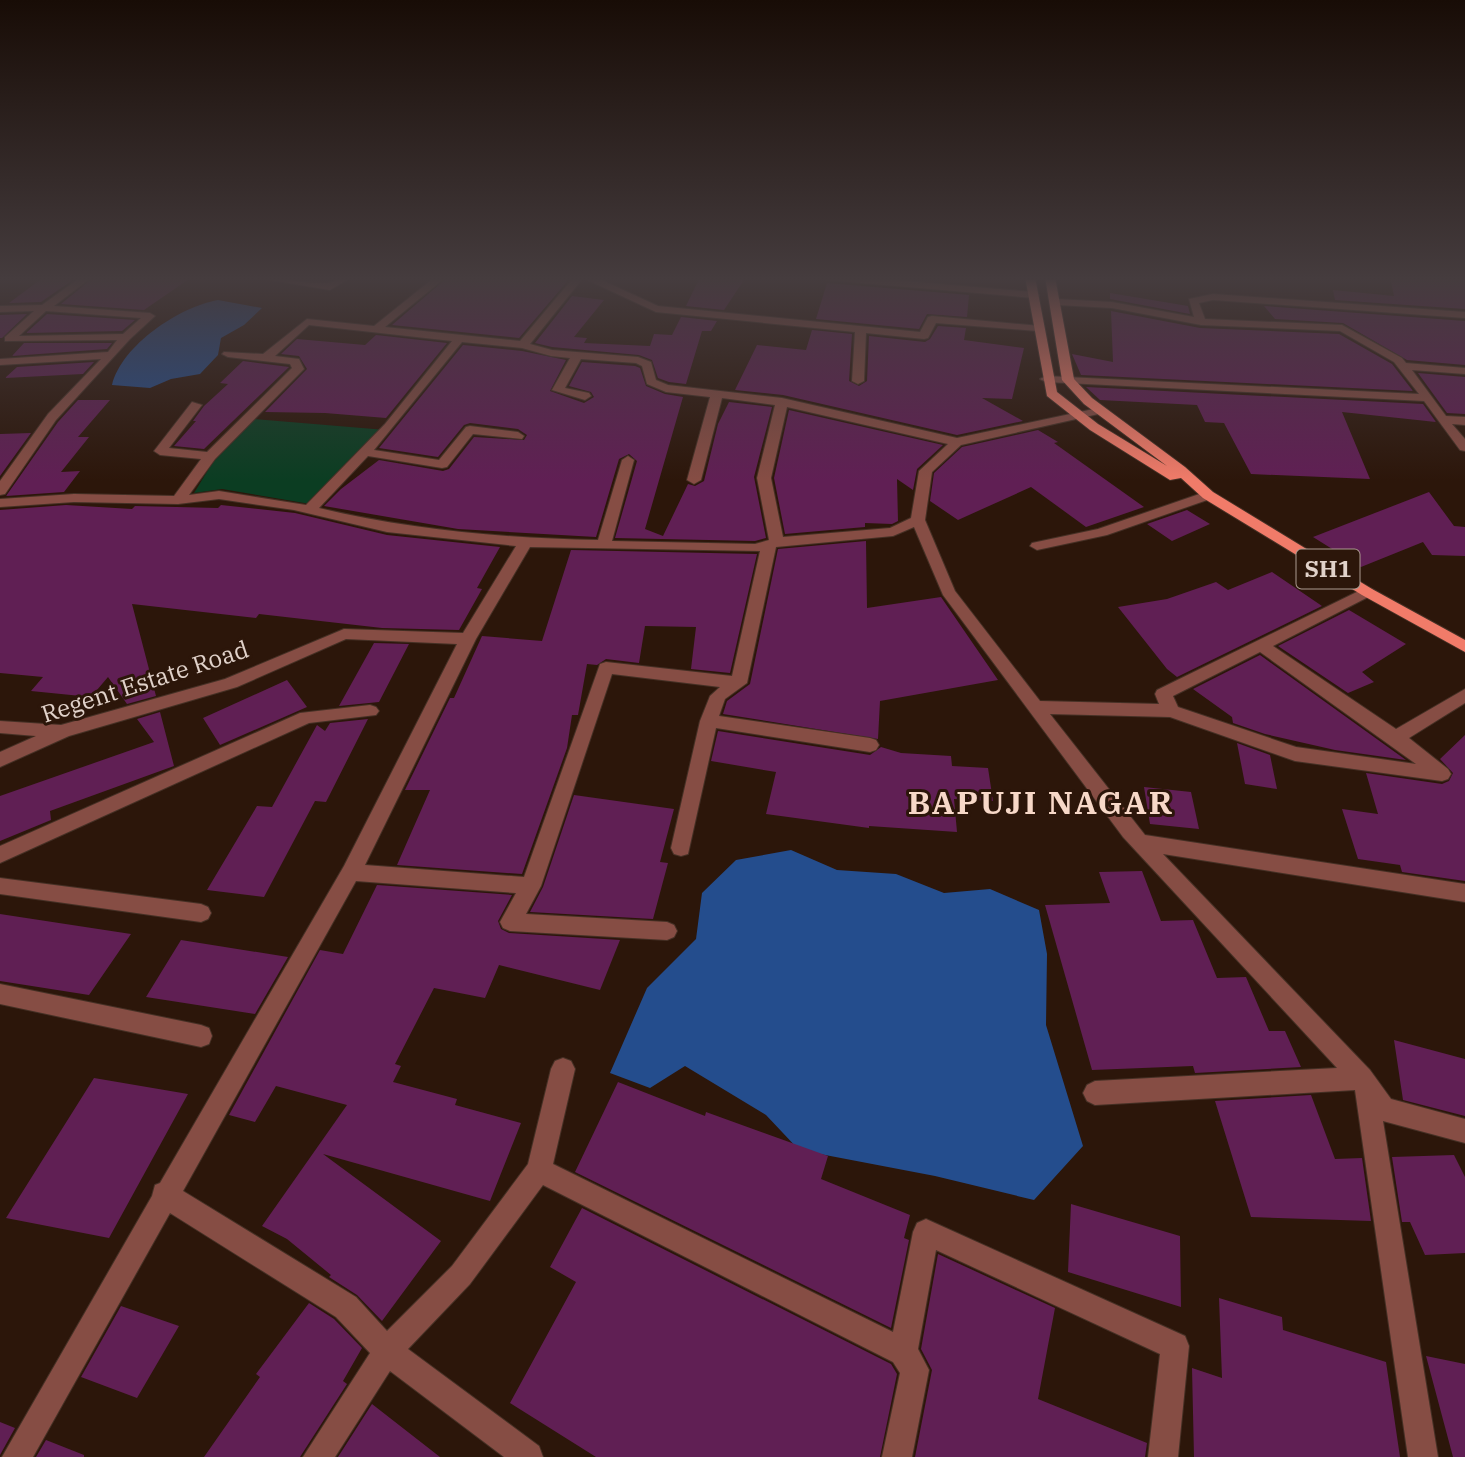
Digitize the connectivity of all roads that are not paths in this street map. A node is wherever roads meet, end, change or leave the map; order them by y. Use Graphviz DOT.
graph roads {
  1 [pos="120,345"];
  2 [pos="281,345"];
  3 [pos="454,345"];
  4 [pos="523,345"];
  5 [pos="860,345"];
  6 [pos="1040,345"];
  7 [pos="1063,345"];
  8 [pos="1370,345"];
  9 [pos="228,354"];
  10 [pos="111,355"];
  11 [pos="577,356"];
  12 [pos="267,357"];
  13 [pos="0,362"];
  14 [pos="1405,366"];
  15 [pos="1465,371"];
  16 [pos="1046,379"];
  17 [pos="1068,380"];
  18 [pos="858,381"];
  19 [pos="717,394"];
  20 [pos="585,397"];
  21 [pos="1428,398"];
  22 [pos="782,402"];
  23 [pos="196,405"];
  24 [pos="1099,410"];
  25 [pos="1078,415"];
  26 [pos="1442,419"];
  27 [pos="1465,421"];
  28 [pos="518,436"];
  29 [pos="957,442"];
  30 [pos="1465,447"];
  31 [pos="364,452"];
  32 [pos="210,456"];
  33 [pos="628,460"];
  34 [pos="694,480"];
  35 [pos="1194,485"];
  36 [pos="0,491"];
  37 [pos="1208,495"];
  38 [pos="178,500"];
  39 [pos="0,503"];
  40 [pos="310,509"];
  41 [pos="918,520"];
  42 [pos="525,543"];
  43 [pos="604,543"];
  44 [pos="773,543"];
  45 [pos="1037,546"];
  46 [pos="1367,592"];
  47 [pos="468,639"];
  48 [pos="1263,647"];
  49 [pos="1465,647"];
  50 [pos="739,683"];
  51 [pos="1465,695"];
  52 [pos="1035,707"];
  53 [pos="370,711"];
  54 [pos="1171,711"];
  55 [pos="709,721"];
  56 [pos="0,727"];
  57 [pos="63,731"];
  58 [pos="1396,738"];
  59 [pos="870,745"];
  60 [pos="0,760"];
  61 [pos="1139,842"];
  62 [pos="681,848"];
  63 [pos="0,855"];
  64 [pos="351,872"];
  65 [pos="0,886"];
  66 [pos="531,886"];
  67 [pos="1465,893"];
  68 [pos="201,913"];
  69 [pos="667,931"];
  70 [pos="0,994"];
  71 [pos="201,1036"];
  72 [pos="564,1069"];
  73 [pos="1364,1081"];
  74 [pos="1095,1093"];
  75 [pos="1465,1131"];
  76 [pos="539,1170"];
  77 [pos="164,1194"];
  78 [pos="387,1351"];
  79 [pos="903,1352"];
  80 [pos="17,1457"];
  81 [pos="318,1457"];
  82 [pos="528,1457"];
  83 [pos="897,1457"];
  84 [pos="1163,1457"];
  85 [pos="1423,1457"];
  1 -- 10 [label="street"];
  2 -- 12 [label="street"];
  3 -- 31 [label="street"];
  4 -- 11 [label="street"];
  5 -- 18 [label="street"];
  6 -- 16 [label="main road, SH1"];
  7 -- 17 [label="main road"];
  8 -- 14 [label="street"];
  9 -- 12 [label="street"];
  10 -- 13 [label="street"];
  10 -- 36 [label="street"];
  11 -- 19 [label="street"];
  11 -- 20 [label="street"];
  12 -- 32 [label="street"];
  14 -- 15 [label="street"];
  14 -- 21 [label="street"];
  16 -- 17 [label="street"];
  16 -- 25 [label="main road, SH1"];
  17 -- 21 [label="street"];
  17 -- 24 [label="main road, SH1"];
  19 -- 22 [label="street"];
  19 -- 34 [label="street"];
  21 -- 26 [label="street"];
  22 -- 29 [label="street"];
  22 -- 44 [label="street"];
  23 -- 32 [label="street"];
  24 -- 25 [label="street"];
  24 -- 35 [label="main road, SH1"];
  25 -- 29 [label="street"];
  25 -- 35 [label="main road, SH1"];
  26 -- 27 [label="street"];
  26 -- 30 [label="street"];
  28 -- 31 [label="street"];
  29 -- 41 [label="street"];
  31 -- 40 [label="street"];
  32 -- 38 [label="street"];
  33 -- 43 [label="street"];
  35 -- 37 [label="main road, SH1"];
  37 -- 45 [label="street"];
  37 -- 46 [label="main road, SH1"];
  38 -- 39 [label="street"];
  38 -- 40 [label="street"];
  40 -- 42 [label="street"];
  41 -- 44 [label="street"];
  41 -- 52 [label="street"];
  42 -- 43 [label="street"];
  42 -- 47 [label="street"];
  43 -- 44 [label="street"];
  44 -- 50 [label="street"];
  46 -- 48 [label="street"];
  46 -- 49 [label="main road, SH1"];
  47 -- 57 [label="street, Regent Estate Road"];
  47 -- 64 [label="street"];
  48 -- 54 [label="street"];
  48 -- 58 [label="street"];
  50 -- 55 [label="street"];
  50 -- 66 [label="street"];
  51 -- 58 [label="street"];
  52 -- 54 [label="street"];
  52 -- 61 [label="street"];
  53 -- 63 [label="street"];
  54 -- 58 [label="street"];
  55 -- 59 [label="street"];
  55 -- 62 [label="street"];
  56 -- 57 [label="street"];
  57 -- 60 [label="street, Regent Estate Road"];
  61 -- 67 [label="street"];
  61 -- 73 [label="street"];
  64 -- 66 [label="street"];
  64 -- 77 [label="street"];
  65 -- 68 [label="street"];
  66 -- 69 [label="street"];
  70 -- 71 [label="street"];
  72 -- 76 [label="street"];
  73 -- 74 [label="street"];
  73 -- 75 [label="street"];
  73 -- 85 [label="street"];
  76 -- 78 [label="street"];
  76 -- 79 [label="street"];
  77 -- 78 [label="street"];
  77 -- 80 [label="street"];
  78 -- 81 [label="street"];
  78 -- 82 [label="street"];
  79 -- 83 [label="street"];
  79 -- 84 [label="street"];
}
